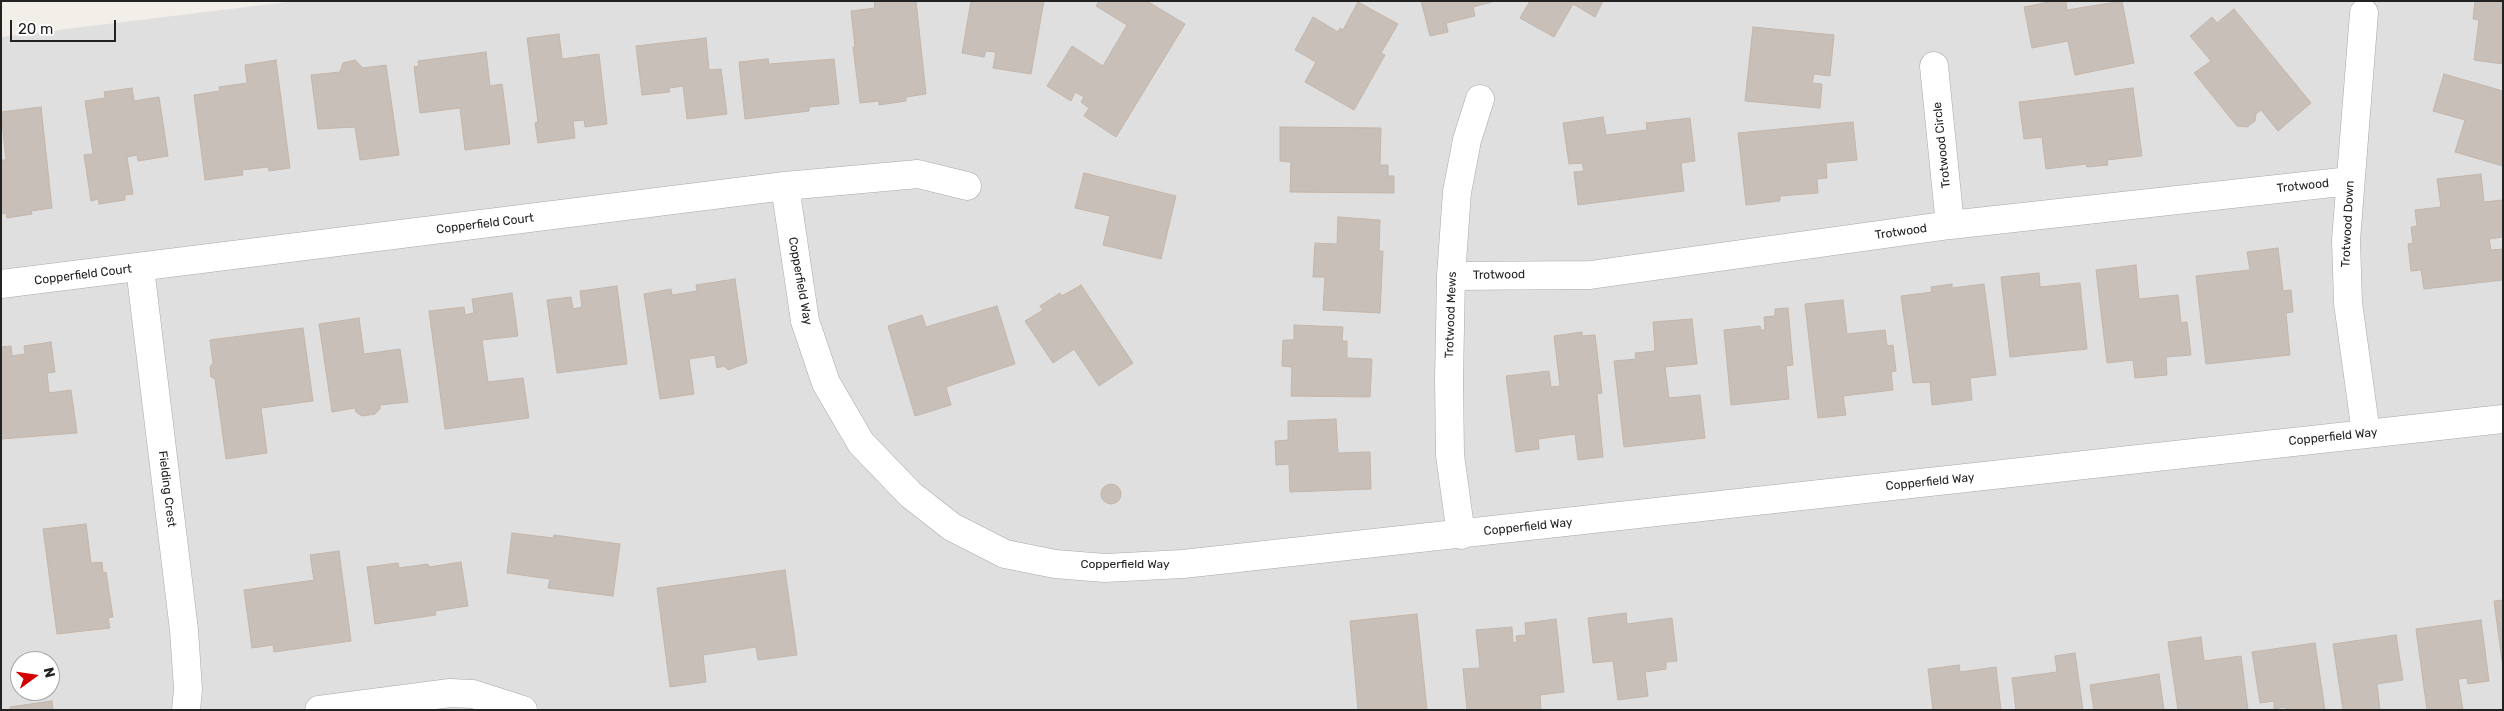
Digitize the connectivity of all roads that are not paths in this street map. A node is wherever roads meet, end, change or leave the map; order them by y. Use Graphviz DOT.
graph roads {
  1 [pos="2364,13"];
  2 [pos="1934,66"];
  3 [pos="1480,99"];
  4 [pos="2350,181"];
  5 [pos="785,186"];
  6 [pos="967,186"];
  7 [pos="1950,225"];
  8 [pos="140,268"];
  9 [pos="1452,276"];
  10 [pos="1,284"];
  11 [pos="2503,419"];
  12 [pos="2366,433"];
  13 [pos="1461,534"];
  14 [pos="186,710"];
  15 [pos="319,710"];
  16 [pos="523,710"];
  1 -- 4 [label="street, Trotwood Down"];
  2 -- 7 [label="street, Trotwood Circle"];
  3 -- 9 [label="street, Trotwood Mews"];
  4 -- 7 [label="street, Trotwood"];
  4 -- 12 [label="street, Trotwood Down"];
  5 -- 6 [label="street, Copperfield Court"];
  5 -- 8 [label="street, Copperfield Court"];
  5 -- 13 [label="street, Copperfield Way"];
  7 -- 9 [label="street, Trotwood"];
  8 -- 10 [label="street, Copperfield Court"];
  8 -- 14 [label="street, Fielding Crest"];
  9 -- 13 [label="street, Trotwood Mews"];
  11 -- 12 [label="street, Copperfield Way"];
  12 -- 13 [label="street, Copperfield Way"];
  15 -- 16 [label="street"];
}
